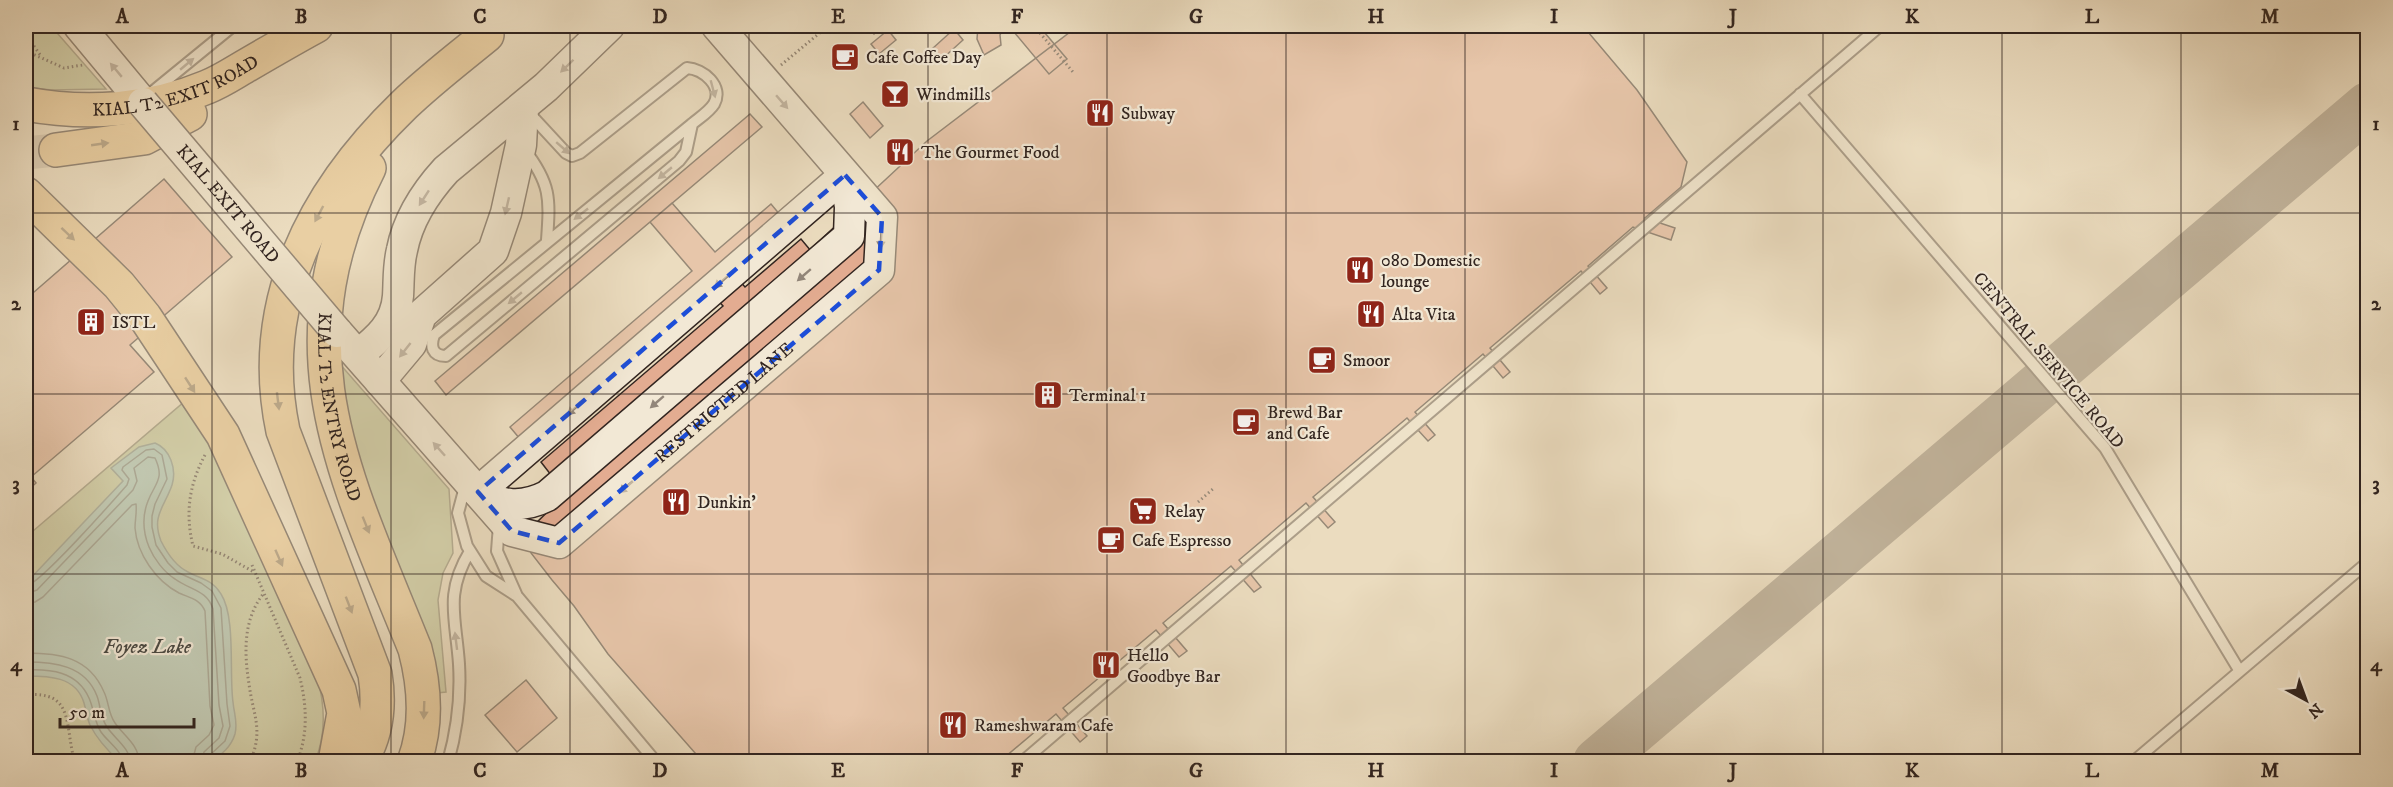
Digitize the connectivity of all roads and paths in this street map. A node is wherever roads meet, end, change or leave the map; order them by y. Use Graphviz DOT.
graph roads {
  1 [pos="79,26"];
  2 [pos="230,26"];
  3 [pos="316,26"];
  4 [pos="327,26"];
  5 [pos="609,26"];
  6 [pos="717,26"];
  7 [pos="828,26"];
  8 [pos="1034,26"];
  9 [pos="1880,26"];
  10 [pos="493,30"];
  11 [pos="26,35"];
  12 [pos="26,51"];
  13 [pos="102,55"];
  14 [pos="42,58"];
  15 [pos="1073,72"];
  16 [pos="762,80"];
  17 [pos="1800,94"];
  18 [pos="142,102"];
  19 [pos="26,104"];
  20 [pos="523,107"];
  21 [pos="693,124"];
  22 [pos="521,145"];
  23 [pos="56,150"];
  24 [pos="845,175"];
  25 [pos="26,194"];
  26 [pos="547,240"];
  27 [pos="358,355"];
  28 [pos="380,381"];
  29 [pos="203,447"];
  30 [pos="206,454"];
  31 [pos="210,465"];
  32 [pos="473,486"];
  33 [pos="1215,488"];
  34 [pos="1198,502"];
  35 [pos="499,516"];
  36 [pos="470,551"];
  37 [pos="2367,562"];
  38 [pos="251,563"];
  39 [pos="256,574"];
  40 [pos="264,593"];
  41 [pos="518,596"];
  42 [pos="2239,670"];
  43 [pos="26,695"];
  44 [pos="75,762"];
  45 [pos="250,762"];
  46 [pos="297,762"];
  47 [pos="335,762"];
  48 [pos="360,762"];
  49 [pos="414,762"];
  50 [pos="447,762"];
  51 [pos="656,762"];
  52 [pos="1022,762"];
  53 [pos="2133,762"];
  1 -- 13 [label="main road, KIAL EXIT ROAD"];
  18 -- 2 [label="lane, one-way"];
  3 -- 19 [label="main road, KIAL T2 EXIT ROAD"];
  23 -- 4 [label="main road, KIAL T2 EXIT ROAD, one-way"];
  5 -- 20 [label="main road, one-way"];
  6 -- 16 [label="main road"];
  7 -- 16 [label="path"];
  8 -- 15 [label="path"];
  9 -- 17 [label="lane"];
  10 -- 48 [label="main road, one-way"];
  10 -- 49 [label="main road, KIAL T2 ENTRY ROAD, one-way"];
  11 -- 14 [label="path"];
  12 -- 14 [label="path"];
  13 -- 14 [label="path"];
  18 -- 13 [label="main road, KIAL EXIT ROAD, one-way"];
  16 -- 24 [label="main road, one-way"];
  17 -- 42 [label="lane, CENTRAL SERVICE ROAD"];
  17 -- 52 [label="lane"];
  18 -- 27 [label="main road, KIAL EXIT ROAD, bridge"];
  20 -- 21 [label="lane, one-way"];
  20 -- 22 [label="main road"];
  20 -- 27 [label="main road, one-way"];
  21 -- 26 [label="lane, one-way"];
  21 -- 26 [label="lane, one-way"];
  22 -- 26 [label="lane"];
  22 -- 28 [label="main road, one-way"];
  24 -- 32 [label="main road, one-way"];
  24 -- 32 [label="main road, one-way"];
  24 -- 35 [label="main road, RESTRICTED LANE, one-way"];
  25 -- 47 [label="main road, one-way"];
  27 -- 28 [label="main road, KIAL EXIT ROAD"];
  32 -- 28 [label="main road, KIAL EXIT ROAD, one-way"];
  29 -- 30 [label="path"];
  30 -- 31 [label="path"];
  30 -- 39 [label="path"];
  32 -- 35 [label="main road, RESTRICTED LANE"];
  32 -- 36 [label="lane"];
  33 -- 34 [label="path"];
  35 -- 41 [label="lane"];
  36 -- 41 [label="lane"];
  50 -- 36 [label="lane, one-way"];
  37 -- 42 [label="lane"];
  38 -- 39 [label="path"];
  39 -- 40 [label="path"];
  40 -- 45 [label="path"];
  40 -- 46 [label="path"];
  41 -- 51 [label="lane"];
  42 -- 53 [label="lane"];
  43 -- 44 [label="path"];
}
